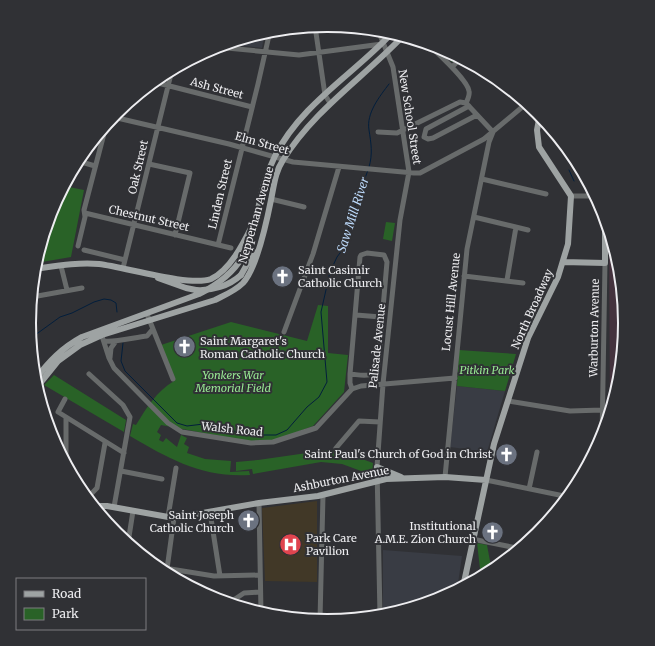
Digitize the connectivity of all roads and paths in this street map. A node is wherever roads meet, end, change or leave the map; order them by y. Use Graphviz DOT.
graph roads {
  1 [pos="316,33"];
  2 [pos="380,37"];
  3 [pos="269,39"];
  4 [pos="387,39"];
  5 [pos="398,41"];
  6 [pos="382,44"];
  7 [pos="230,48"];
  8 [pos="266,52"];
  9 [pos="319,52"];
  10 [pos="386,53"];
  11 [pos="438,54"];
  12 [pos="457,62"];
  13 [pos="452,67"];
  14 [pos="170,79"];
  15 [pos="162,84"];
  16 [pos="168,85"];
  17 [pos="325,95"];
  18 [pos="330,103"];
  19 [pos="467,104"];
  20 [pos="252,107"];
  21 [pos="522,107"];
  22 [pos="477,115"];
  23 [pos="120,119"];
  24 [pos="538,123"];
  25 [pos="157,128"];
  26 [pos="402,131"];
  27 [pos="378,132"];
  28 [pos="493,132"];
  29 [pos="102,139"];
  30 [pos="242,148"];
  31 [pos="274,157"];
  32 [pos="283,160"];
  33 [pos="85,163"];
  34 [pos="148,164"];
  35 [pos="95,166"];
  36 [pos="339,167"];
  37 [pos="408,172"];
  38 [pos="482,179"];
  39 [pos="546,194"];
  40 [pos="571,196"];
  41 [pos="589,196"];
  42 [pos="271,199"];
  43 [pos="304,207"];
  44 [pos="85,213"];
  45 [pos="474,217"];
  46 [pos="256,218"];
  47 [pos="134,224"];
  48 [pos="264,227"];
  49 [pos="516,228"];
  50 [pos="528,230"];
  51 [pos="175,235"];
  52 [pos="605,235"];
  53 [pos="218,245"];
  54 [pos="78,246"];
  55 [pos="232,248"];
  56 [pos="84,250"];
  57 [pos="125,260"];
  58 [pos="563,262"];
  59 [pos="605,263"];
  60 [pos="61,266"];
  61 [pos="42,268"];
  62 [pos="124,268"];
  63 [pos="145,274"];
  64 [pos="464,276"];
  65 [pos="508,280"];
  66 [pos="523,283"];
  67 [pos="82,288"];
  68 [pos="66,290"];
  69 [pos="38,296"];
  70 [pos="147,314"];
  71 [pos="356,315"];
  72 [pos="381,318"];
  73 [pos="149,320"];
  74 [pos="152,330"];
  75 [pos="284,332"];
  76 [pos="102,335"];
  77 [pos="147,336"];
  78 [pos="156,339"];
  79 [pos="116,341"];
  80 [pos="111,364"];
  81 [pos="41,373"];
  82 [pos="89,374"];
  83 [pos="350,374"];
  84 [pos="455,378"];
  85 [pos="172,379"];
  86 [pos="42,380"];
  87 [pos="383,384"];
  88 [pos="352,389"];
  89 [pos="65,400"];
  90 [pos="508,400"];
  91 [pos="602,410"];
  92 [pos="66,418"];
  93 [pos="602,419"];
  94 [pos="380,422"];
  95 [pos="105,443"];
  96 [pos="336,448"];
  97 [pos="66,450"];
  98 [pos="537,452"];
  99 [pos="124,454"];
  100 [pos="377,467"];
  101 [pos="176,468"];
  102 [pos="121,471"];
  103 [pos="403,477"];
  104 [pos="445,477"];
  105 [pos="162,480"];
  106 [pos="377,480"];
  107 [pos="486,480"];
  108 [pos="529,489"];
  109 [pos="92,493"];
  110 [pos="323,495"];
  111 [pos="561,495"];
  112 [pos="258,503"];
  113 [pos="102,506"];
  114 [pos="114,507"];
  115 [pos="133,511"];
  116 [pos="210,512"];
  117 [pos="171,517"];
  118 [pos="129,536"];
  119 [pos="472,539"];
  120 [pos="513,547"];
  121 [pos="167,566"];
  122 [pos="174,570"];
  123 [pos="260,575"];
  124 [pos="220,576"];
  125 [pos="464,580"];
  126 [pos="260,592"];
  127 [pos="235,599"];
  128 [pos="261,606"];
  129 [pos="380,609"];
  130 [pos="320,614"];
  1 -- 9 [label="street"];
  2 -- 6 [label="street, New School Street"];
  3 -- 8 [label="street, Linden Street"];
  4 -- 6 [label="main road, Nepperhan Avenue"];
  5 -- 10 [label="main road, Nepperhan Avenue"];
  6 -- 9 [label="street"];
  6 -- 10 [label="street, New School Street"];
  6 -- 17 [label="main road, Nepperhan Avenue"];
  7 -- 8 [label="street"];
  8 -- 9 [label="street"];
  8 -- 20 [label="street, Linden Street"];
  9 -- 17 [label="street"];
  10 -- 18 [label="main road, Nepperhan Avenue"];
  10 -- 26 [label="street, New School Street"];
  11 -- 13 [label="street"];
  12 -- 13 [label="street"];
  13 -- 19 [label="street"];
  14 -- 16 [label="street, Oak Street"];
  15 -- 16 [label="street, Ash Street"];
  16 -- 20 [label="street, Ash Street"];
  16 -- 25 [label="street, Oak Street"];
  17 -- 18 [label="street"];
  17 -- 31 [label="main road, Nepperhan Avenue"];
  18 -- 32 [label="main road, Nepperhan Avenue"];
  19 -- 22 [label="street"];
  19 -- 22 [label="street"];
  19 -- 26 [label="street"];
  20 -- 30 [label="street, Linden Street"];
  21 -- 28 [label="street"];
  22 -- 28 [label="street"];
  23 -- 25 [label="street, Elm Street"];
  24 -- 40 [label="main road"];
  25 -- 30 [label="street, Elm Street"];
  25 -- 34 [label="street, Oak Street"];
  26 -- 27 [label="street"];
  26 -- 37 [label="street, New School Street"];
  28 -- 37 [label="street"];
  28 -- 38 [label="street, Locust Hill Avenue"];
  29 -- 35 [label="street"];
  30 -- 31 [label="street, Elm Street"];
  30 -- 53 [label="street, Linden Street"];
  31 -- 32 [label="street, Elm Street"];
  31 -- 46 [label="main road, Nepperhan Avenue"];
  32 -- 36 [label="street, Elm Street"];
  32 -- 42 [label="main road, Nepperhan Avenue"];
  33 -- 35 [label="street"];
  34 -- 47 [label="street, Oak Street"];
  34 -- 51 [label="street"];
  35 -- 44 [label="street"];
  36 -- 37 [label="street, Elm Street"];
  36 -- 75 [label="street"];
  37 -- 87 [label="street, Palisade Avenue"];
  38 -- 39 [label="street"];
  38 -- 45 [label="street, Locust Hill Avenue"];
  40 -- 41 [label="street"];
  40 -- 58 [label="main road, North Broadway"];
  42 -- 43 [label="street"];
  42 -- 48 [label="main road, Nepperhan Avenue"];
  44 -- 47 [label="street, Chestnut Street"];
  44 -- 54 [label="street"];
  45 -- 49 [label="street"];
  45 -- 64 [label="street, Locust Hill Avenue"];
  46 -- 63 [label="main road"];
  46 -- 70 [label="main road, Nepperhan Avenue"];
  47 -- 51 [label="street, Chestnut Street"];
  47 -- 57 [label="street, Oak Street"];
  48 -- 63 [label="main road, bridge"];
  48 -- 73 [label="main road, Nepperhan Avenue"];
  49 -- 50 [label="street"];
  49 -- 65 [label="street"];
  51 -- 53 [label="street, Chestnut Street"];
  52 -- 59 [label="main road, Warburton Avenue"];
  53 -- 55 [label="street, Chestnut Street"];
  56 -- 57 [label="street"];
  57 -- 62 [label="street, Oak Street"];
  58 -- 59 [label="main road"];
  58 -- 90 [label="main road, North Broadway"];
  59 -- 91 [label="street, Warburton Avenue"];
  60 -- 61 [label="main road"];
  60 -- 62 [label="main road"];
  60 -- 68 [label="street"];
  62 -- 63 [label="main road"];
  64 -- 65 [label="street"];
  64 -- 84 [label="street, Locust Hill Avenue"];
  65 -- 66 [label="street"];
  67 -- 68 [label="street"];
  68 -- 69 [label="street"];
  70 -- 73 [label="street"];
  70 -- 76 [label="main road, Nepperhan Avenue"];
  71 -- 72 [label="street"];
  71 -- 72 [label="street"];
  71 -- 83 [label="street"];
  72 -- 83 [label="street"];
  73 -- 74 [label="street"];
  73 -- 76 [label="main road, Nepperhan Avenue"];
  74 -- 77 [label="street"];
  74 -- 78 [label="street"];
  76 -- 79 [label="street"];
  76 -- 80 [label="street, Walsh Road"];
  76 -- 81 [label="main road, Nepperhan Avenue"];
  76 -- 86 [label="main road, Nepperhan Avenue"];
  77 -- 78 [label="street"];
  77 -- 79 [label="street"];
  78 -- 85 [label="street"];
  79 -- 80 [label="street"];
  80 -- 88 [label="street, Walsh Road"];
  82 -- 99 [label="street"];
  83 -- 88 [label="street"];
  84 -- 87 [label="street"];
  84 -- 104 [label="street, Locust Hill Avenue"];
  87 -- 88 [label="street"];
  87 -- 94 [label="street, Palisade Avenue"];
  89 -- 92 [label="street"];
  90 -- 91 [label="street"];
  90 -- 107 [label="main road, North Broadway"];
  91 -- 93 [label="street, Warburton Avenue"];
  92 -- 95 [label="street"];
  92 -- 97 [label="street"];
  94 -- 96 [label="street"];
  94 -- 100 [label="street, Palisade Avenue"];
  95 -- 99 [label="street"];
  95 -- 109 [label="street"];
  98 -- 108 [label="street"];
  99 -- 102 [label="street"];
  100 -- 103 [label="main road"];
  100 -- 106 [label="street, Palisade Avenue"];
  101 -- 117 [label="street"];
  102 -- 105 [label="street"];
  102 -- 114 [label="street"];
  103 -- 104 [label="main road, Ashburton Avenue"];
  103 -- 106 [label="main road, Ashburton Avenue"];
  104 -- 107 [label="main road, Ashburton Avenue"];
  106 -- 110 [label="main road, Ashburton Avenue"];
  106 -- 129 [label="street, Palisade Avenue"];
  107 -- 108 [label="street, Ashburton Avenue"];
  107 -- 119 [label="main road, North Broadway"];
  108 -- 111 [label="street, Ashburton Avenue"];
  110 -- 112 [label="main road, Ashburton Avenue"];
  110 -- 130 [label="street"];
  112 -- 116 [label="main road, Ashburton Avenue"];
  112 -- 123 [label="street"];
  113 -- 114 [label="main road, Ashburton Avenue"];
  114 -- 115 [label="main road, Ashburton Avenue"];
  115 -- 117 [label="main road, Ashburton Avenue"];
  115 -- 118 [label="street"];
  116 -- 117 [label="main road, Ashburton Avenue"];
  116 -- 124 [label="street"];
  117 -- 121 [label="street"];
  119 -- 120 [label="street"];
  119 -- 125 [label="main road, North Broadway"];
  122 -- 124 [label="street"];
  123 -- 124 [label="street"];
  123 -- 126 [label="street"];
  126 -- 127 [label="street"];
  126 -- 128 [label="street"];
}
